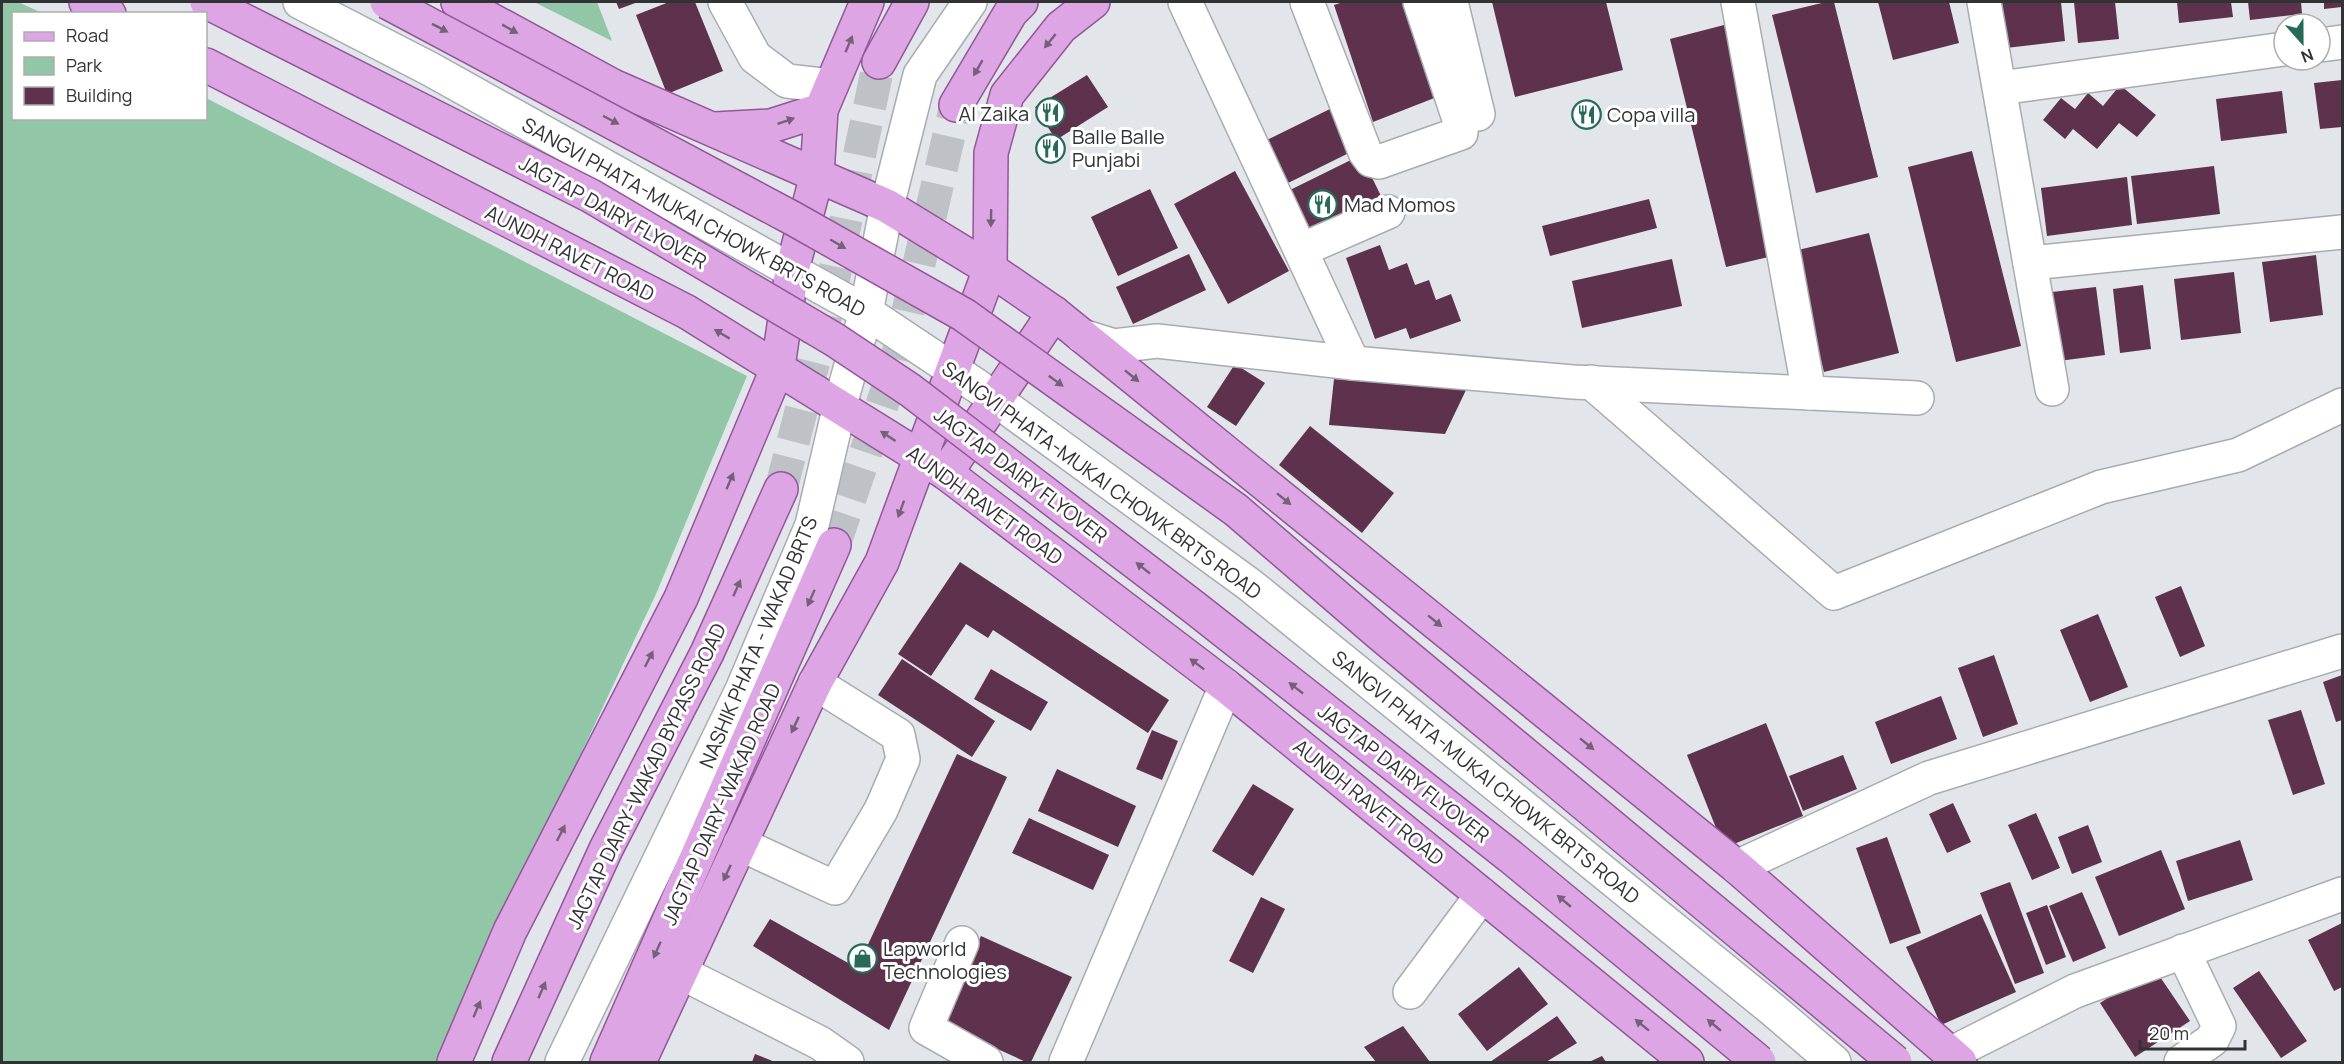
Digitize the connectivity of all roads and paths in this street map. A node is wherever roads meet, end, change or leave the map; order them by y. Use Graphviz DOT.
graph roads {
  1 [pos="86,2"];
  2 [pos="207,2"];
  3 [pos="300,2"];
  4 [pos="387,2"];
  5 [pos="458,2"];
  6 [pos="725,2"];
  7 [pos="867,2"];
  8 [pos="912,2"];
  9 [pos="970,2"];
  10 [pos="1021,2"];
  11 [pos="1093,2"];
  12 [pos="1185,2"];
  13 [pos="1307,2"];
  14 [pos="1420,2"];
  15 [pos="1451,2"];
  16 [pos="1984,2"];
  17 [pos="1739,8"];
  18 [pos="105,12"];
  19 [pos="2272,52"];
  20 [pos="879,63"];
  21 [pos="207,66"];
  22 [pos="2000,88"];
  23 [pos="826,98"];
  24 [pos="956,105"];
  25 [pos="708,130"];
  26 [pos="1482,134"];
  27 [pos="817,175"];
  28 [pos="887,207"];
  29 [pos="1388,212"];
  30 [pos="2343,232"];
  31 [pos="1301,250"];
  32 [pos="2030,263"];
  33 [pos="990,269"];
  34 [pos="792,270"];
  35 [pos="866,312"];
  36 [pos="1054,313"];
  37 [pos="1082,336"];
  38 [pos="1353,363"];
  39 [pos="778,367"];
  40 [pos="951,370"];
  41 [pos="1591,382"];
  42 [pos="2052,389"];
  43 [pos="1809,393"];
  44 [pos="1917,398"];
  45 [pos="996,399"];
  46 [pos="840,405"];
  47 [pos="2343,405"];
  48 [pos="933,465"];
  49 [pos="781,489"];
  50 [pos="834,545"];
  51 [pos="2343,651"];
  52 [pos="815,683"];
  53 [pos="1226,686"];
  54 [pos="740,844"];
  55 [pos="1737,867"];
  56 [pos="2343,894"];
  57 [pos="1482,895"];
  58 [pos="962,943"];
  59 [pos="2183,951"];
  60 [pos="680,972"];
  61 [pos="1410,992"];
  62 [pos="1955,1058"];
  63 [pos="454,1062"];
  64 [pos="509,1062"];
  65 [pos="562,1062"];
  66 [pos="607,1062"];
  67 [pos="639,1062"];
  68 [pos="847,1062"];
  69 [pos="986,1062"];
  70 [pos="1066,1062"];
  71 [pos="1687,1062"];
  72 [pos="1759,1062"];
  73 [pos="1834,1062"];
  74 [pos="1895,1062"];
  75 [pos="2181,1062"];
  1 -- 18 [label="main road"];
  72 -- 2 [label="main road, JAGTAP DAIRY FLYOVER, one-way, bridge"];
  3 -- 34 [label="street, SANGVI PHATA-MUKAI CHOWK BRTS ROAD"];
  4 -- 74 [label="main road, one-way, bridge"];
  5 -- 25 [label="main road, one-way"];
  6 -- 23 [label="street"];
  23 -- 7 [label="main road, one-way"];
  8 -- 20 [label="main road"];
  9 -- 28 [label="street, NASHIK PHATA - WAKAD BRTS"];
  10 -- 24 [label="main road, one-way"];
  11 -- 33 [label="main road, one-way"];
  12 -- 31 [label="street"];
  13 -- 14 [label="street"];
  15 -- 26 [label="street"];
  16 -- 22 [label="street"];
  17 -- 43 [label="street"];
  19 -- 22 [label="street"];
  39 -- 21 [label="main road, AUNDH RAVET ROAD, one-way"];
  22 -- 32 [label="street"];
  25 -- 23 [label="main road, one-way"];
  23 -- 27 [label="main road"];
  25 -- 27 [label="main road"];
  27 -- 28 [label="main road"];
  27 -- 34 [label="main road"];
  28 -- 33 [label="main road"];
  28 -- 35 [label="street, NASHIK PHATA - WAKAD BRTS"];
  29 -- 31 [label="street"];
  30 -- 32 [label="street"];
  31 -- 38 [label="street"];
  32 -- 42 [label="street"];
  33 -- 36 [label="main road"];
  33 -- 40 [label="main road"];
  34 -- 35 [label="street, SANGVI PHATA-MUKAI CHOWK BRTS ROAD"];
  34 -- 39 [label="main road"];
  35 -- 40 [label="street, SANGVI PHATA-MUKAI CHOWK BRTS ROAD"];
  35 -- 46 [label="street, NASHIK PHATA - WAKAD BRTS"];
  36 -- 37 [label="main road"];
  36 -- 45 [label="main road"];
  37 -- 38 [label="street"];
  37 -- 55 [label="main road, one-way"];
  38 -- 41 [label="street"];
  39 -- 46 [label="main road, AUNDH RAVET ROAD"];
  63 -- 39 [label="main road, one-way"];
  40 -- 45 [label="street, SANGVI PHATA-MUKAI CHOWK BRTS ROAD"];
  40 -- 48 [label="main road"];
  41 -- 43 [label="street"];
  41 -- 47 [label="street"];
  43 -- 44 [label="street"];
  45 -- 48 [label="main road"];
  45 -- 73 [label="street, SANGVI PHATA-MUKAI CHOWK BRTS ROAD"];
  48 -- 46 [label="main road, AUNDH RAVET ROAD, one-way"];
  46 -- 65 [label="street, NASHIK PHATA - WAKAD BRTS"];
  48 -- 52 [label="main road, JAGTAP DAIRY-WAKAD ROAD, one-way"];
  53 -- 48 [label="main road, AUNDH RAVET ROAD, one-way"];
  64 -- 49 [label="main road, JAGTAP DAIRY-WAKAD BYPASS ROAD, one-way"];
  50 -- 66 [label="main road, JAGTAP DAIRY-WAKAD ROAD, one-way"];
  51 -- 55 [label="street"];
  52 -- 54 [label="main road, JAGTAP DAIRY-WAKAD ROAD, one-way"];
  52 -- 54 [label="street"];
  53 -- 57 [label="main road, AUNDH RAVET ROAD"];
  53 -- 70 [label="street"];
  54 -- 60 [label="main road, JAGTAP DAIRY-WAKAD ROAD, one-way"];
  55 -- 62 [label="main road"];
  56 -- 59 [label="street"];
  57 -- 61 [label="street"];
  71 -- 57 [label="main road, AUNDH RAVET ROAD, one-way"];
  58 -- 69 [label="street"];
  59 -- 62 [label="street"];
  59 -- 75 [label="street"];
  60 -- 67 [label="main road, JAGTAP DAIRY-WAKAD ROAD"];
  60 -- 68 [label="street"];
}
